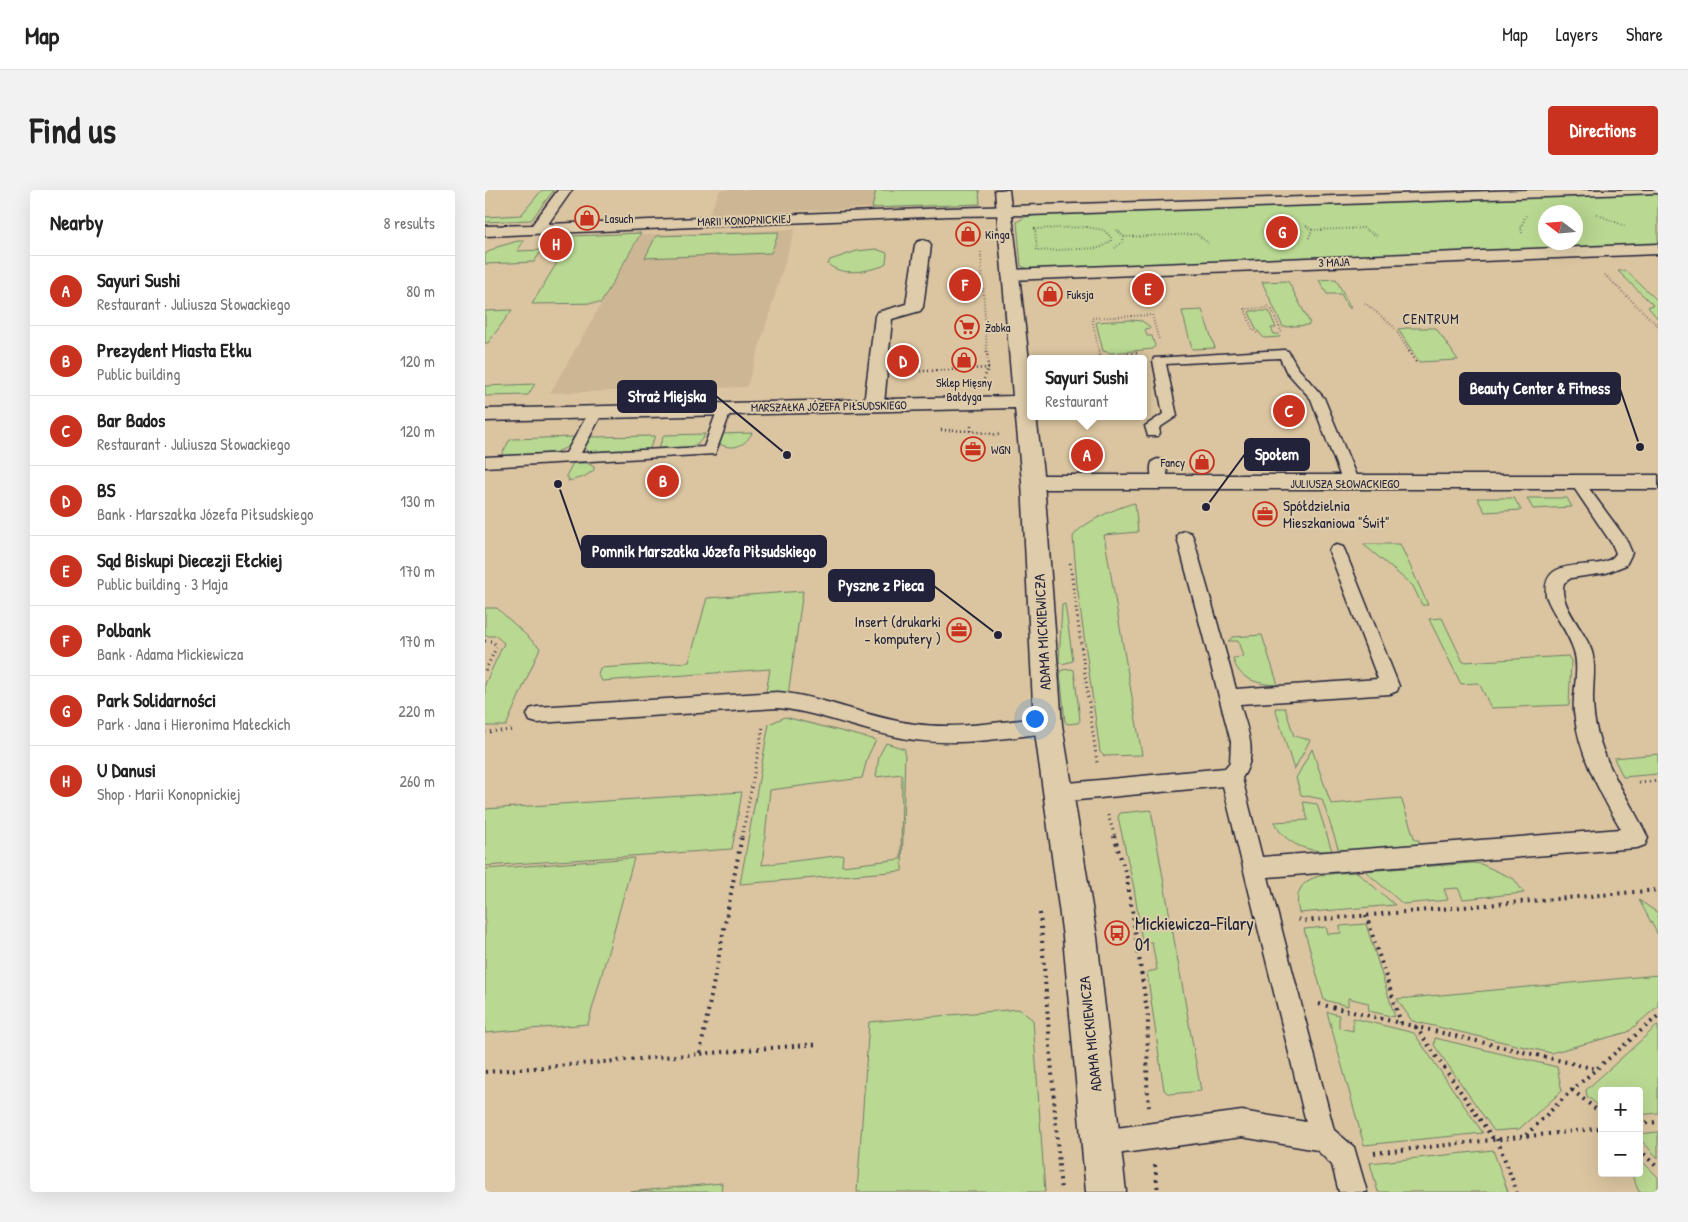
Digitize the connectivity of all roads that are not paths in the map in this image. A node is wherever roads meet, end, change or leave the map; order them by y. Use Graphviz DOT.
graph roads {
  1 [pos="565,190"];
  2 [pos="1002,190"];
  3 [pos="1312,190"];
  4 [pos="1654,190"];
  5 [pos="1323,201"];
  6 [pos="1004,212"];
  7 [pos="536,229"];
  8 [pos="485,231"];
  9 [pos="923,245"];
  10 [pos="1658,249"];
  11 [pos="1010,275"];
  12 [pos="1024,402"];
  13 [pos="874,404"];
  14 [pos="725,408"];
  15 [pos="596,412"];
  16 [pos="485,415"];
  17 [pos="1153,433"];
  18 [pos="571,458"];
  19 [pos="485,462"];
  20 [pos="1033,482"];
  21 [pos="1577,482"];
  22 [pos="1658,482"];
  23 [pos="1351,483"];
  24 [pos="1185,537"];
  25 [pos="1337,551"];
  26 [pos="1229,697"];
  27 [pos="537,715"];
  28 [pos="1048,725"];
  29 [pos="1231,776"];
  30 [pos="1058,793"];
  31 [pos="1255,868"];
  32 [pos="1323,1138"];
  33 [pos="1101,1143"];
  34 [pos="1106,1192"];
  35 [pos="1353,1192"];
  1 -- 7 [label="street"];
  2 -- 6 [label="street, ADAMA MICKIEWICZA"];
  3 -- 5 [label="street"];
  4 -- 5 [label="street, MARII KONOPNICKIEJ"];
  5 -- 6 [label="street, MARII KONOPNICKIEJ"];
  6 -- 7 [label="street, MARII KONOPNICKIEJ"];
  6 -- 11 [label="street, ADAMA MICKIEWICZA"];
  7 -- 8 [label="street, MARII KONOPNICKIEJ"];
  9 -- 13 [label="street"];
  10 -- 11 [label="street, 3 MAJA"];
  11 -- 12 [label="street, ADAMA MICKIEWICZA"];
  12 -- 13 [label="street, MARSZAŁKA JÓZEFA PIŁSUDSKIEGO"];
  12 -- 20 [label="street, ADAMA MICKIEWICZA"];
  13 -- 14 [label="street, MARSZAŁKA JÓZEFA PIŁSUDSKIEGO"];
  14 -- 15 [label="street, MARSZAŁKA JÓZEFA PIŁSUDSKIEGO"];
  14 -- 18 [label="lane"];
  15 -- 16 [label="street, MARSZAŁKA JÓZEFA PIŁSUDSKIEGO"];
  15 -- 18 [label="lane"];
  17 -- 23 [label="lane"];
  18 -- 19 [label="lane"];
  20 -- 23 [label="street, JULIUSZA SŁOWACKIEGO"];
  20 -- 28 [label="street, ADAMA MICKIEWICZA"];
  21 -- 22 [label="street, JULIUSZA SŁOWACKIEGO"];
  21 -- 23 [label="street, JULIUSZA SŁOWACKIEGO"];
  21 -- 31 [label="lane"];
  24 -- 26 [label="lane"];
  25 -- 26 [label="lane"];
  26 -- 29 [label="lane"];
  27 -- 28 [label="lane"];
  28 -- 30 [label="street, ADAMA MICKIEWICZA"];
  29 -- 30 [label="lane"];
  29 -- 31 [label="lane"];
  30 -- 33 [label="street, ADAMA MICKIEWICZA"];
  31 -- 32 [label="lane"];
  32 -- 33 [label="lane"];
  32 -- 35 [label="lane"];
  33 -- 34 [label="street, ADAMA MICKIEWICZA"];
}
